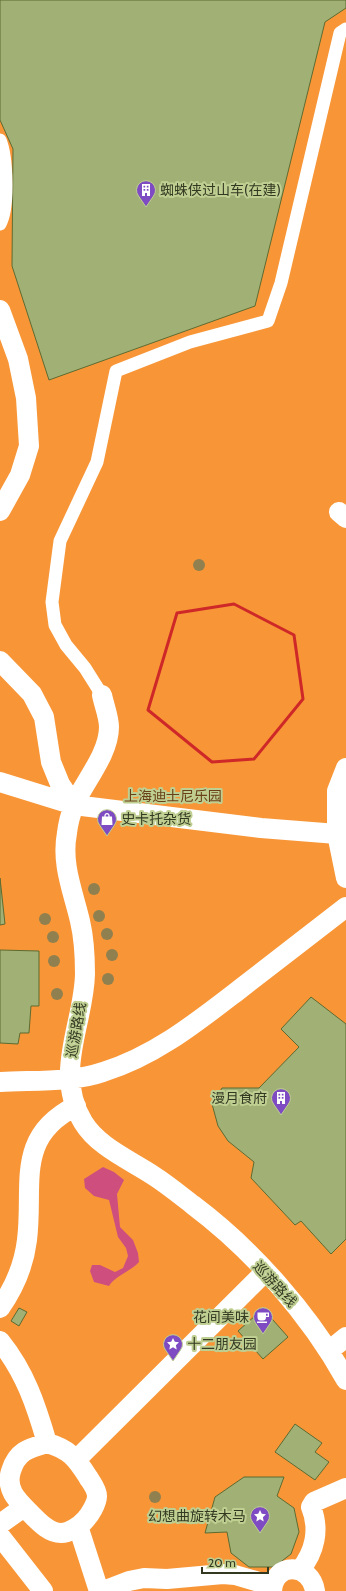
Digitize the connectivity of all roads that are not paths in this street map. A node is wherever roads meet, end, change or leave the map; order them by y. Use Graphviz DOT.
graph roads {
  1 [pos="346,29"];
  2 [pos="0,140"];
  3 [pos="0,224"];
  4 [pos="0,310"];
  5 [pos="0,511"];
  6 [pos="2,669"];
  7 [pos="102,695"];
  8 [pos="346,768"];
  9 [pos="0,782"];
  10 [pos="74,805"];
  11 [pos="336,834"];
  12 [pos="346,878"];
  13 [pos="346,907"];
  14 [pos="70,1078"];
  15 [pos="0,1082"];
  16 [pos="76,1106"];
  17 [pos="265,1272"];
  18 [pos="0,1308"];
  19 [pos="346,1338"];
  20 [pos="0,1341"];
  21 [pos="330,1350"];
  22 [pos="346,1380"];
  23 [pos="47,1443"];
  24 [pos="77,1459"];
  25 [pos="346,1488"];
  26 [pos="24,1507"];
  27 [pos="0,1524"];
  28 [pos="78,1526"];
  29 [pos="0,1536"];
  30 [pos="300,1570"];
  31 [pos="273,1587"];
  32 [pos="43,1591"];
  33 [pos="99,1591"];
  34 [pos="103,1591"];
  35 [pos="315,1591"];
  1 -- 7 [label="lane"];
  2 -- 3 [label="lane"];
  4 -- 5 [label="street"];
  6 -- 10 [label="street"];
  7 -- 10 [label="street, 巡游路线"];
  8 -- 11 [label="street"];
  9 -- 10 [label="street"];
  10 -- 11 [label="street"];
  10 -- 14 [label="street, 巡游路线"];
  11 -- 12 [label="street"];
  13 -- 14 [label="street"];
  14 -- 15 [label="street"];
  14 -- 16 [label="street, 巡游路线"];
  16 -- 17 [label="street, 巡游路线"];
  16 -- 18 [label="street"];
  17 -- 21 [label="street, 巡游路线"];
  17 -- 24 [label="street"];
  19 -- 21 [label="street"];
  20 -- 23 [label="street"];
  21 -- 22 [label="street, 巡游路线"];
  23 -- 24 [label="street"];
  23 -- 26 [label="street"];
  24 -- 28 [label="street"];
  25 -- 30 [label="street"];
  26 -- 27 [label="street"];
  26 -- 28 [label="street"];
  28 -- 33 [label="street"];
  29 -- 32 [label="street"];
  30 -- 31 [label="street"];
  30 -- 35 [label="street"];
  31 -- 34 [label="street"];
}
